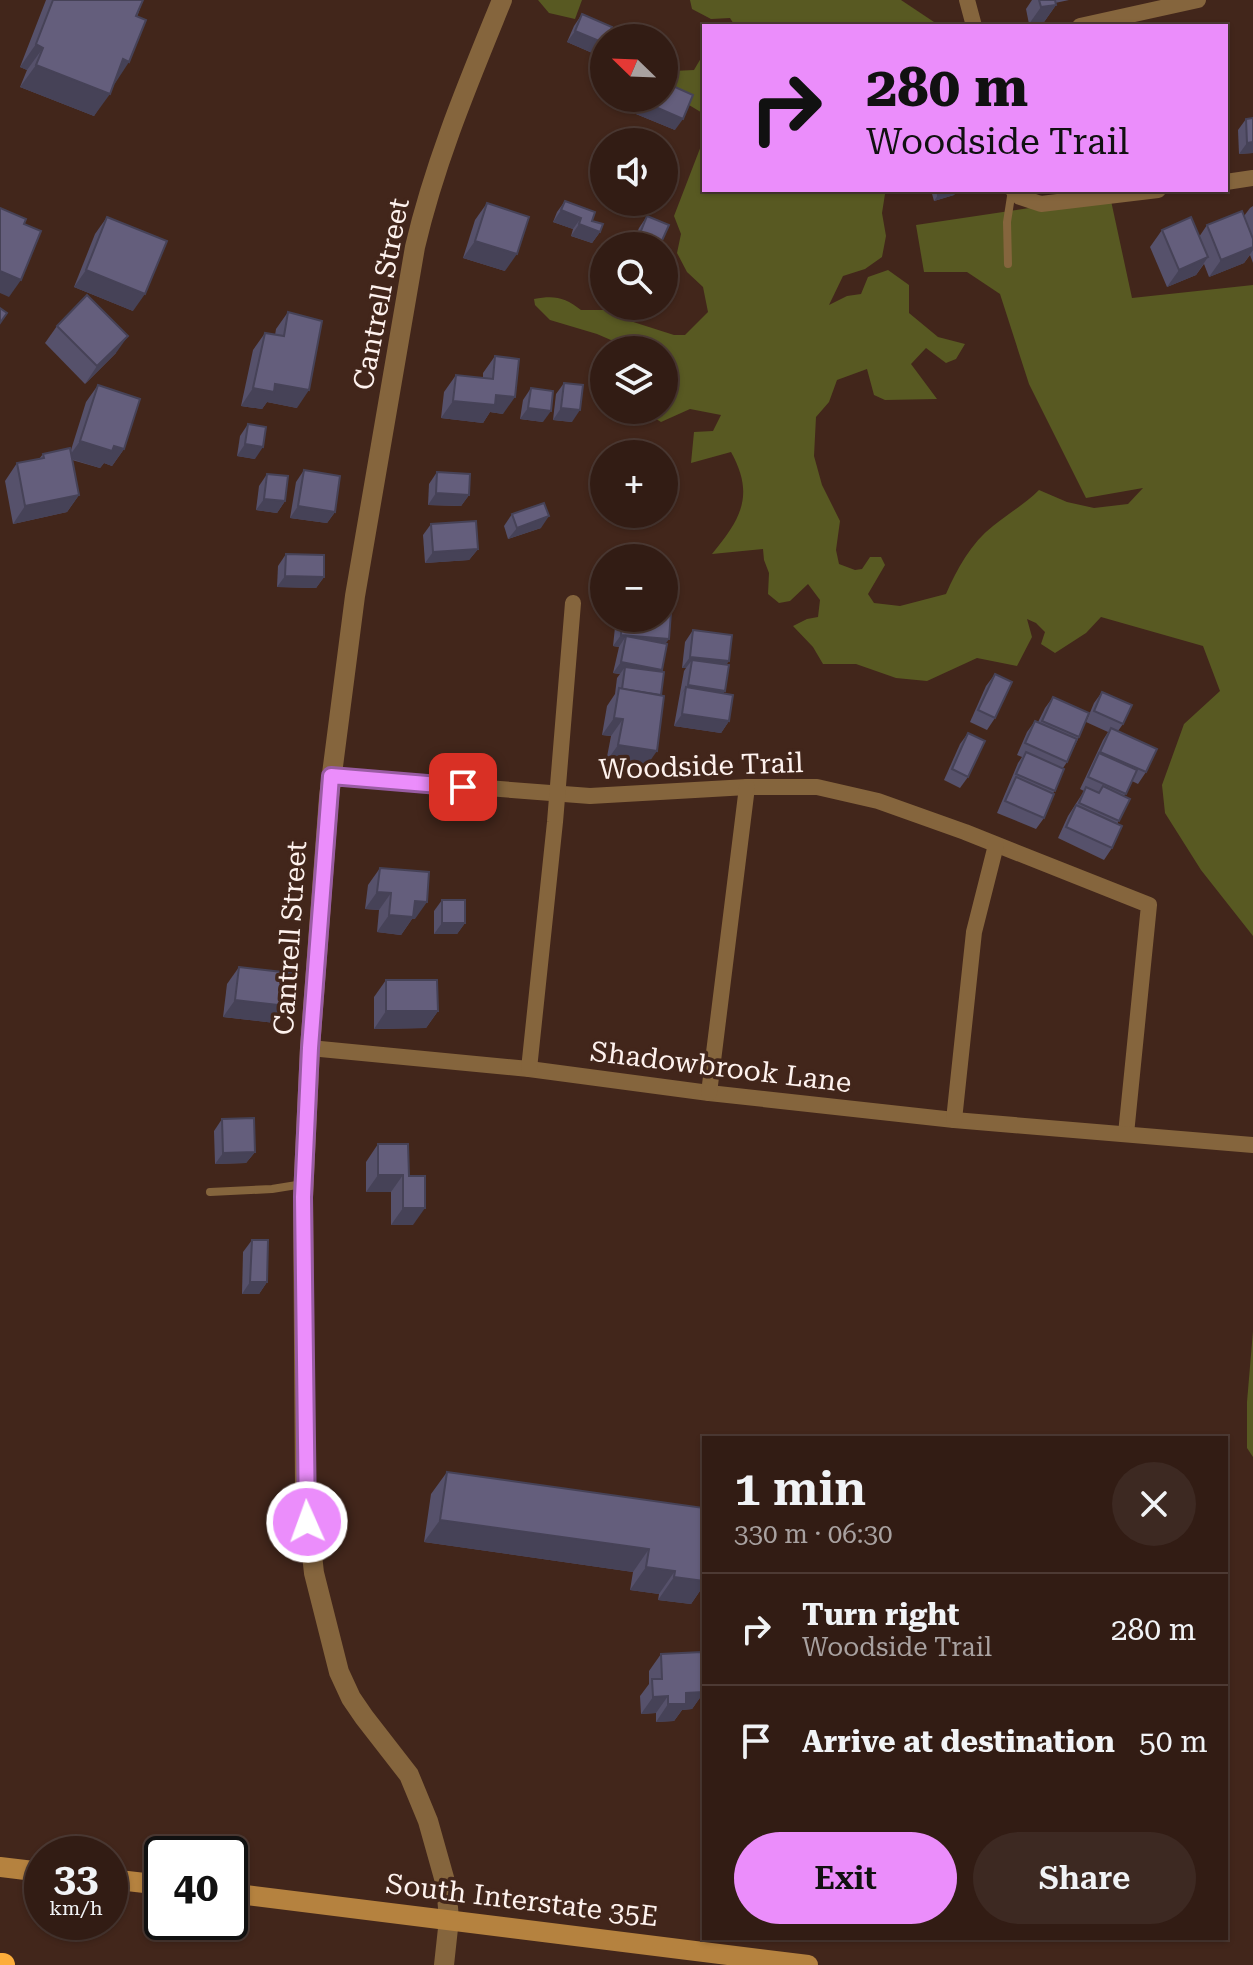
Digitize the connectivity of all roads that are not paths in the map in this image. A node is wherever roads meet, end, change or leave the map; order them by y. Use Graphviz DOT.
graph roads {
  1 [pos="502,0"];
  2 [pos="967,0"];
  3 [pos="1198,0"];
  4 [pos="973,24"];
  5 [pos="1089,24"];
  6 [pos="1253,178"];
  7 [pos="1228,182"];
  8 [pos="1141,192"];
  9 [pos="1017,193"];
  10 [pos="1008,264"];
  11 [pos="573,603"];
  12 [pos="331,776"];
  13 [pos="747,787"];
  14 [pos="558,794"];
  15 [pos="996,845"];
  16 [pos="310,1048"];
  17 [pos="529,1069"];
  18 [pos="709,1093"];
  19 [pos="954,1120"];
  20 [pos="1126,1134"];
  21 [pos="1253,1145"];
  22 [pos="304,1183"];
  23 [pos="210,1192"];
  24 [pos="0,1867"];
  25 [pos="24,1870"];
  26 [pos="248,1895"];
  27 [pos="449,1919"];
  28 [pos="444,1965"];
  29 [pos="808,1965"];
  1 -- 12 [label="street, Cantrell Street"];
  2 -- 4 [label="street"];
  3 -- 5 [label="street"];
  6 -- 7 [label="street"];
  8 -- 9 [label="street"];
  9 -- 10 [label="lane"];
  11 -- 14 [label="street"];
  12 -- 14 [label="street, Woodside Trail"];
  12 -- 16 [label="street, Cantrell Street"];
  13 -- 14 [label="street, Woodside Trail"];
  13 -- 15 [label="street, Woodside Trail"];
  13 -- 18 [label="street"];
  14 -- 17 [label="street"];
  15 -- 19 [label="street"];
  15 -- 20 [label="street, Woodside Trail"];
  16 -- 17 [label="street, Shadowbrook Lane"];
  16 -- 22 [label="street, Cantrell Street"];
  17 -- 18 [label="street, Shadowbrook Lane"];
  18 -- 19 [label="street, Shadowbrook Lane"];
  19 -- 20 [label="street, Shadowbrook Lane"];
  20 -- 21 [label="street, Shadowbrook Lane"];
  22 -- 23 [label="lane"];
  22 -- 27 [label="street, Cantrell Street"];
  24 -- 25 [label="main road"];
  26 -- 27 [label="main road, South Interstate 35E"];
  27 -- 28 [label="street, Cantrell Street"];
  27 -- 29 [label="main road, South Interstate 35E"];
}
